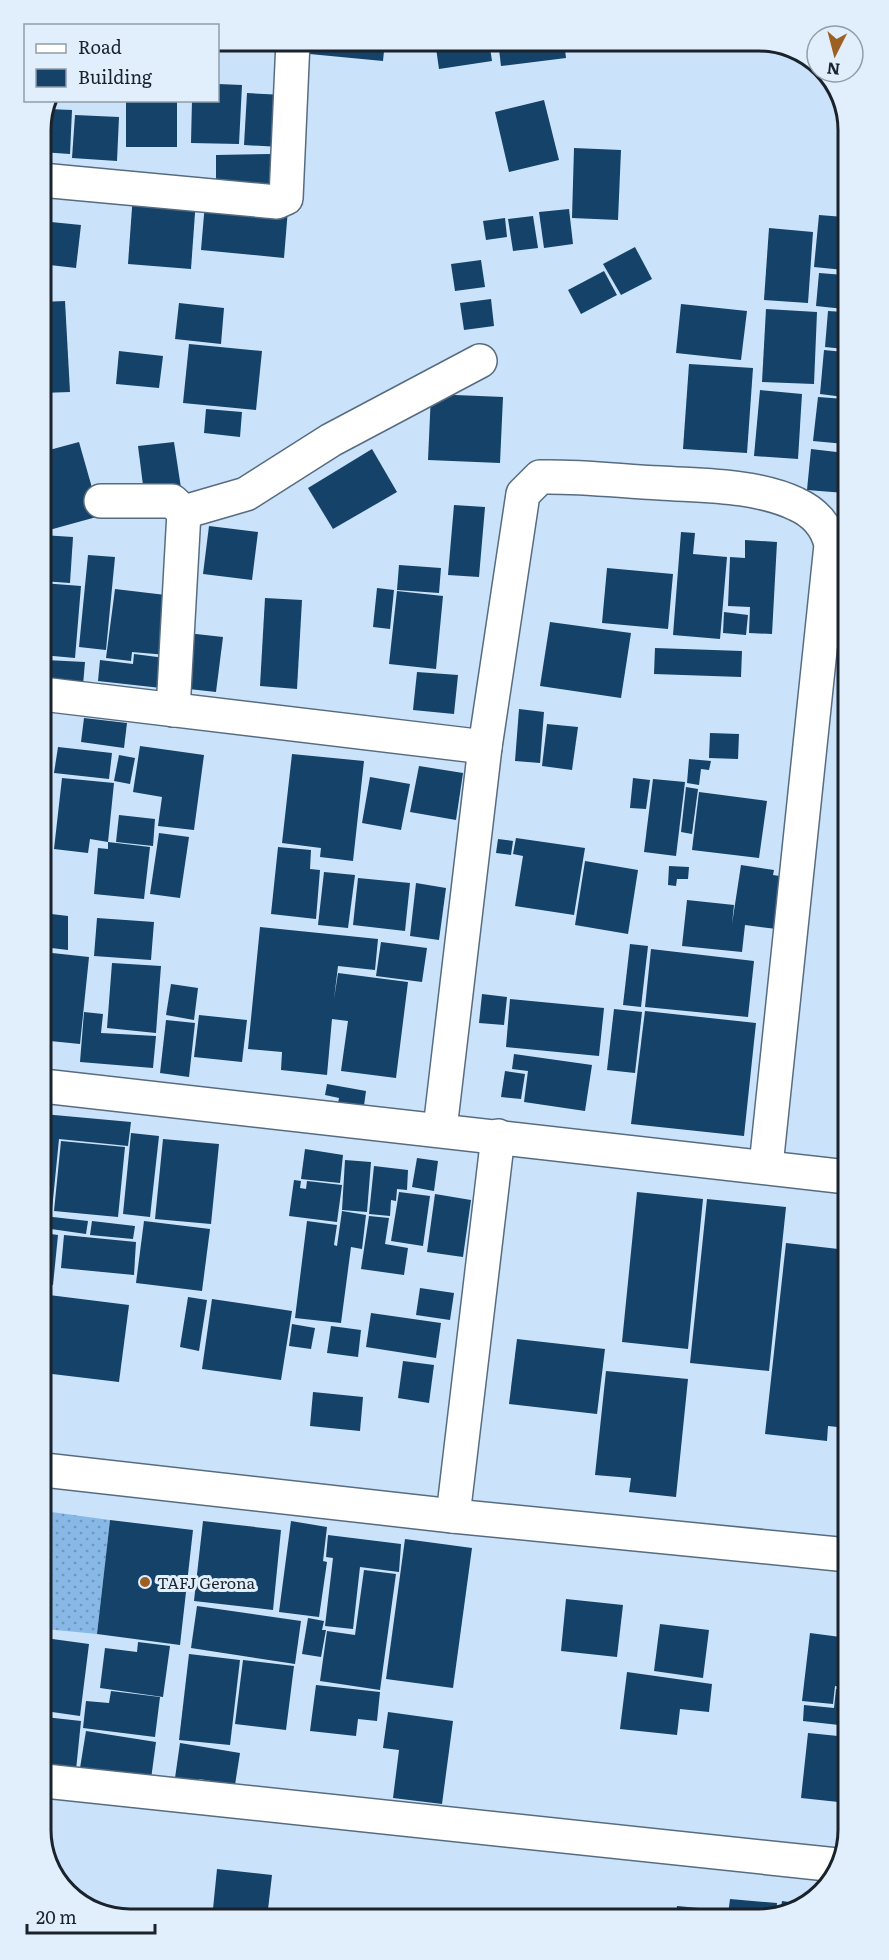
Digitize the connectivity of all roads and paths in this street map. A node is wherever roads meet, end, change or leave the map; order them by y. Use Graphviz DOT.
graph roads {
  1 [pos="293,51"];
  2 [pos="51,181"];
  3 [pos="480,361"];
  4 [pos="101,501"];
  5 [pos="184,512"];
  6 [pos="832,518"];
  7 [pos="51,695"];
  8 [pos="173,710"];
  9 [pos="485,747"];
  10 [pos="51,1087"];
  11 [pos="440,1129"];
  12 [pos="498,1136"];
  13 [pos="766,1166"];
  14 [pos="838,1176"];
  15 [pos="51,1471"];
  16 [pos="453,1516"];
  17 [pos="838,1554"];
  18 [pos="51,1782"];
  19 [pos="830,1864"];
  1 -- 2 [label="street"];
  3 -- 5 [label="street"];
  4 -- 5 [label="street"];
  5 -- 8 [label="street"];
  6 -- 9 [label="street"];
  6 -- 13 [label="street"];
  7 -- 8 [label="street"];
  8 -- 9 [label="street"];
  9 -- 11 [label="street"];
  10 -- 11 [label="street"];
  11 -- 12 [label="street"];
  12 -- 13 [label="street"];
  12 -- 16 [label="street"];
  13 -- 14 [label="street"];
  15 -- 16 [label="street"];
  16 -- 17 [label="street"];
  18 -- 19 [label="street"];
}
